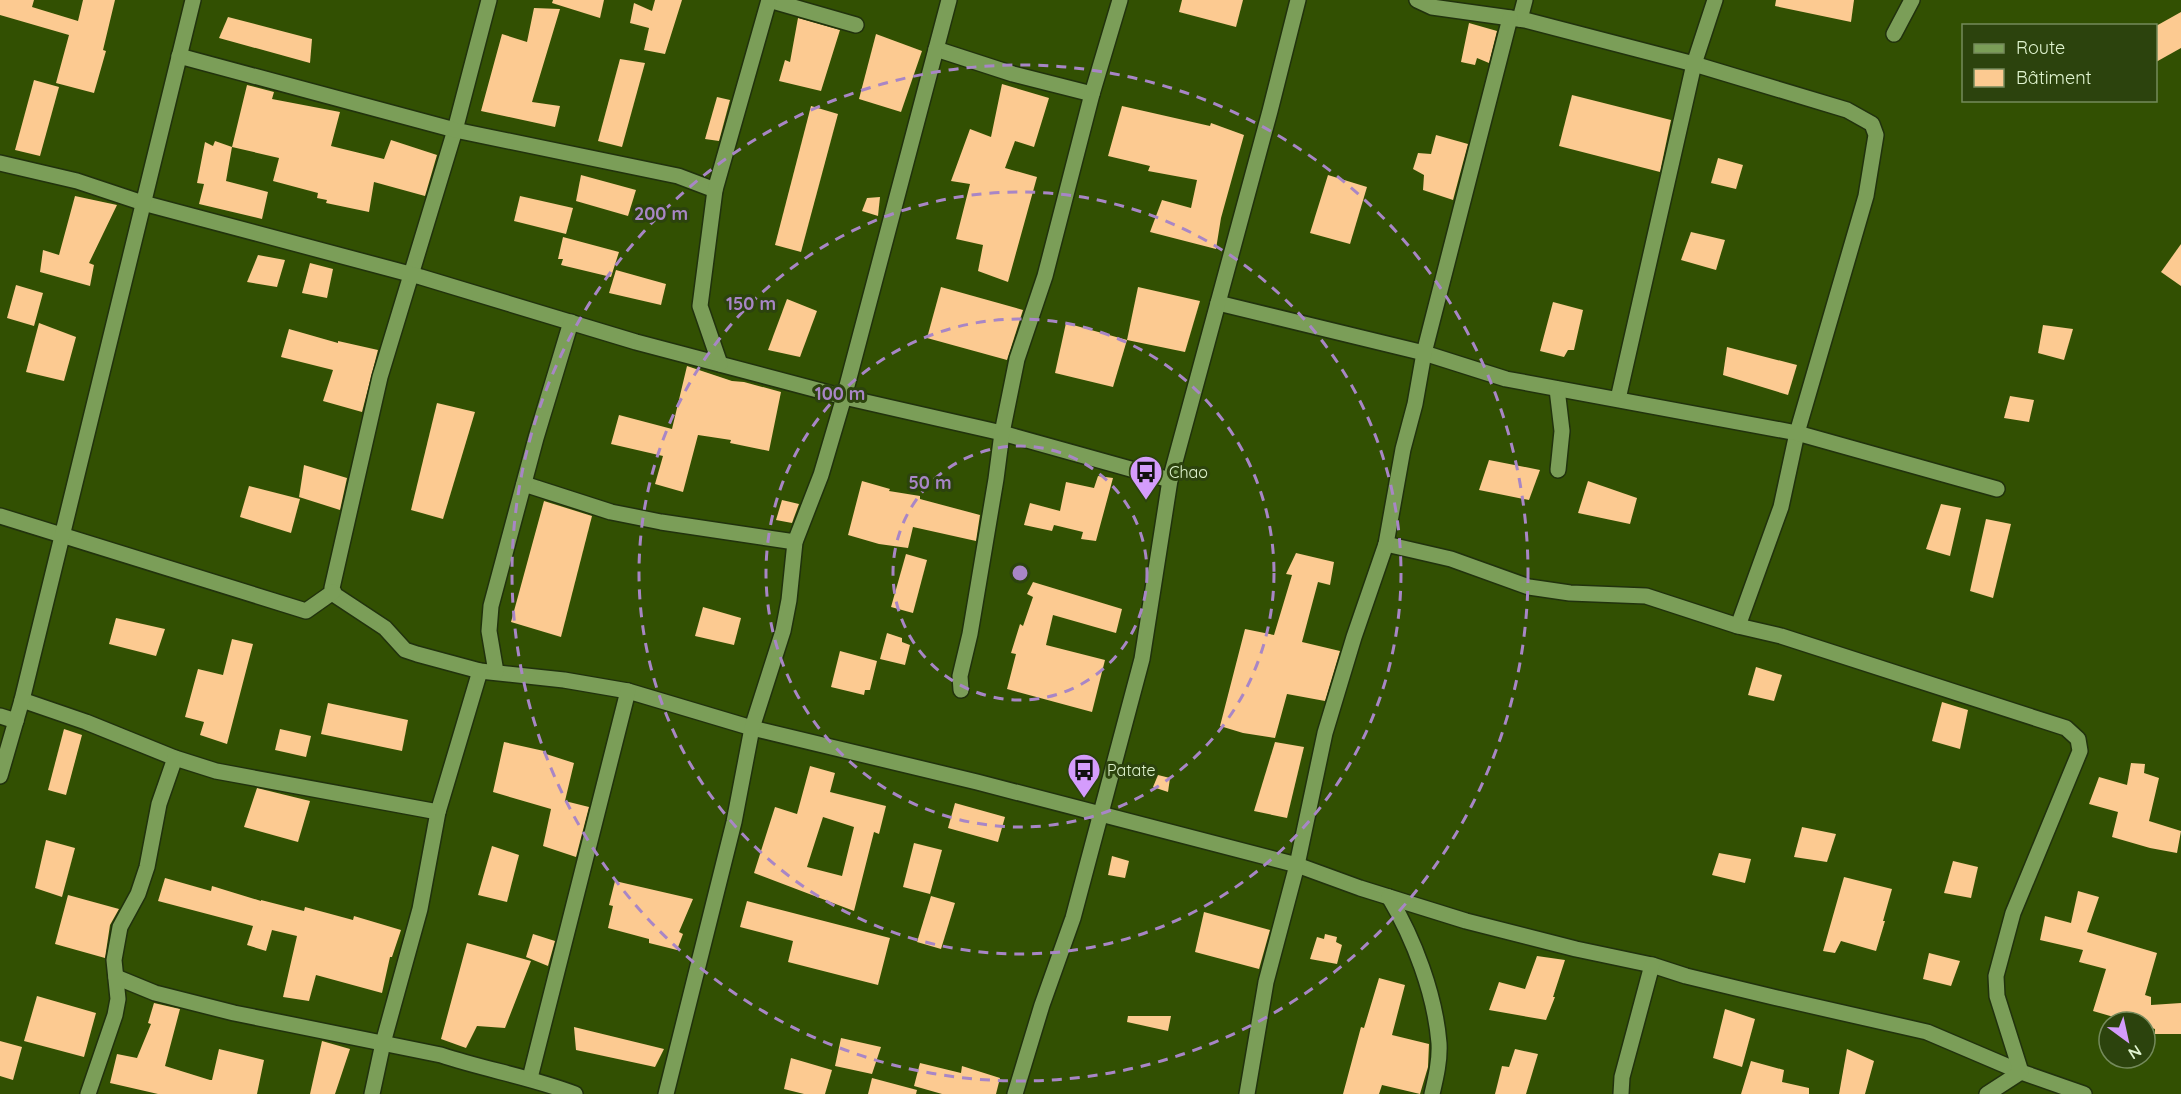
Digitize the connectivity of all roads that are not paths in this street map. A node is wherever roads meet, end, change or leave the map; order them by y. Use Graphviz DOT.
graph roads {
  1 [pos="193,0"];
  2 [pos="489,0"];
  3 [pos="769,0"];
  4 [pos="949,0"];
  5 [pos="1120,0"];
  6 [pos="1298,0"];
  7 [pos="1417,0"];
  8 [pos="1525,0"];
  9 [pos="1715,0"];
  10 [pos="1912,0"];
  11 [pos="1515,19"];
  12 [pos="856,25"];
  13 [pos="1894,34"];
  14 [pos="936,49"];
  15 [pos="179,56"];
  16 [pos="1694,64"];
  17 [pos="1092,94"];
  18 [pos="455,130"];
  19 [pos="0,163"];
  20 [pos="715,190"];
  21 [pos="143,203"];
  22 [pos="412,275"];
  23 [pos="1218,303"];
  24 [pos="571,322"];
  25 [pos="1424,353"];
  26 [pos="720,364"];
  27 [pos="1557,389"];
  28 [pos="844,397"];
  29 [pos="1618,399"];
  30 [pos="1002,433"];
  31 [pos="1797,433"];
  32 [pos="1558,471"];
  33 [pos="1170,480"];
  34 [pos="524,484"];
  35 [pos="1997,489"];
  36 [pos="0,516"];
  37 [pos="62,535"];
  38 [pos="795,543"];
  39 [pos="1386,544"];
  40 [pos="333,592"];
  41 [pos="1738,626"];
  42 [pos="480,671"];
  43 [pos="496,672"];
  44 [pos="961,690"];
  45 [pos="628,691"];
  46 [pos="22,700"];
  47 [pos="0,716"];
  48 [pos="16,721"];
  49 [pos="752,728"];
  50 [pos="175,758"];
  51 [pos="0,776"];
  52 [pos="438,812"];
  53 [pos="1100,815"];
  54 [pos="1297,865"];
  55 [pos="1389,897"];
  56 [pos="1652,965"];
  57 [pos="116,977"];
  58 [pos="383,1042"];
  59 [pos="2021,1072"];
  60 [pos="530,1078"];
  61 [pos="88,1094"];
  62 [pos="372,1094"];
  63 [pos="575,1094"];
  64 [pos="666,1094"];
  65 [pos="1015,1094"];
  66 [pos="1247,1094"];
  67 [pos="1432,1094"];
  68 [pos="1620,1094"];
  69 [pos="1987,1094"];
  70 [pos="2084,1094"];
  1 -- 15 [label="street"];
  2 -- 18 [label="street"];
  3 -- 12 [label="street"];
  3 -- 20 [label="street"];
  4 -- 14 [label="street"];
  5 -- 17 [label="street"];
  6 -- 23 [label="street"];
  7 -- 11 [label="street"];
  8 -- 11 [label="street"];
  9 -- 16 [label="street"];
  10 -- 13 [label="street"];
  11 -- 16 [label="street"];
  11 -- 25 [label="street"];
  14 -- 17 [label="street"];
  14 -- 28 [label="street"];
  15 -- 18 [label="street"];
  15 -- 21 [label="street"];
  16 -- 29 [label="street"];
  16 -- 31 [label="street"];
  17 -- 30 [label="street"];
  18 -- 20 [label="street"];
  18 -- 22 [label="street"];
  19 -- 21 [label="street"];
  20 -- 26 [label="street"];
  21 -- 22 [label="street"];
  21 -- 37 [label="street"];
  22 -- 24 [label="street"];
  22 -- 40 [label="street"];
  23 -- 25 [label="street"];
  23 -- 33 [label="street"];
  24 -- 26 [label="street"];
  24 -- 34 [label="street"];
  25 -- 27 [label="street"];
  25 -- 39 [label="street"];
  26 -- 28 [label="street"];
  27 -- 29 [label="street"];
  27 -- 32 [label="street"];
  28 -- 30 [label="street"];
  28 -- 38 [label="street"];
  29 -- 31 [label="street"];
  30 -- 33 [label="street"];
  30 -- 44 [label="street"];
  31 -- 35 [label="street"];
  31 -- 41 [label="street"];
  33 -- 53 [label="street"];
  34 -- 38 [label="street"];
  34 -- 43 [label="street"];
  36 -- 37 [label="street"];
  37 -- 40 [label="street"];
  37 -- 46 [label="street"];
  38 -- 49 [label="street"];
  39 -- 41 [label="street"];
  39 -- 54 [label="street"];
  40 -- 42 [label="street"];
  41 -- 59 [label="street"];
  42 -- 43 [label="street"];
  42 -- 52 [label="street"];
  43 -- 45 [label="street"];
  45 -- 49 [label="street"];
  45 -- 60 [label="street"];
  46 -- 48 [label="street"];
  46 -- 50 [label="street"];
  47 -- 48 [label="street"];
  48 -- 51 [label="street"];
  49 -- 53 [label="street"];
  49 -- 64 [label="street"];
  50 -- 52 [label="street"];
  50 -- 57 [label="street"];
  52 -- 58 [label="street"];
  53 -- 54 [label="street"];
  53 -- 65 [label="street"];
  54 -- 55 [label="street"];
  54 -- 66 [label="street"];
  55 -- 56 [label="street"];
  55 -- 67 [label="street"];
  56 -- 59 [label="street"];
  56 -- 68 [label="street"];
  57 -- 58 [label="street"];
  57 -- 61 [label="street"];
  58 -- 60 [label="street"];
  58 -- 62 [label="street"];
  59 -- 69 [label="street"];
  59 -- 70 [label="street"];
  60 -- 63 [label="street"];
}
